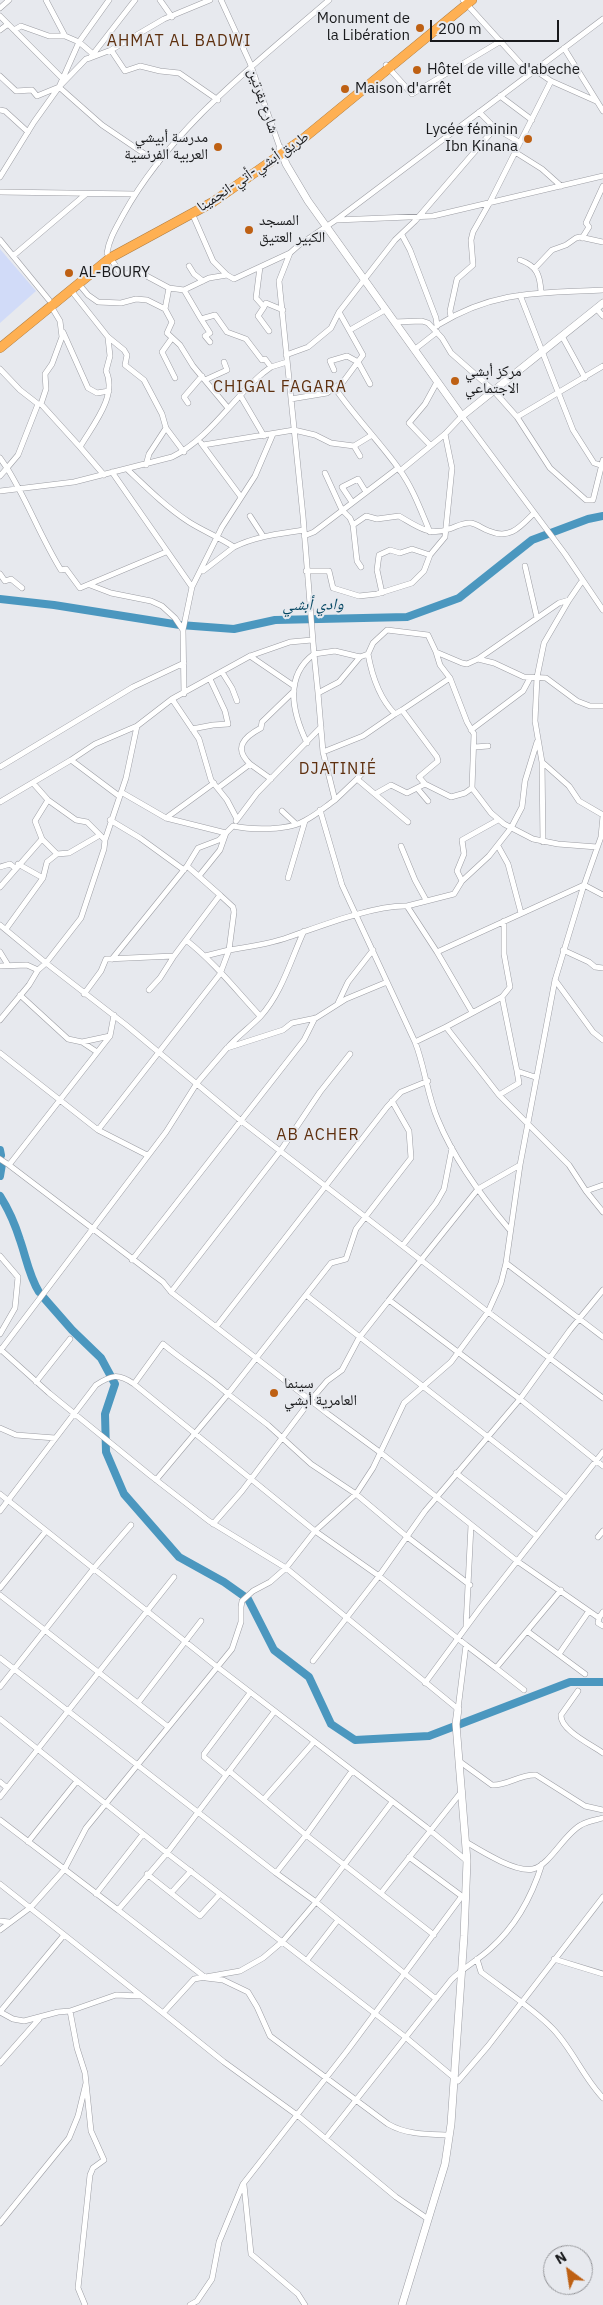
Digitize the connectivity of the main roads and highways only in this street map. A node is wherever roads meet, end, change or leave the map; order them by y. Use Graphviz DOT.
graph roads {
  1 [pos="466,1"];
  2 [pos="280,151"];
  3 [pos="108,255"];
  4 [pos="50,303"];
  5 [pos="0,345"];
  1 -- 2 [label="highway"];
  2 -- 3 [label="highway"];
  2 -- 3 [label="highway, طريق أبشي-أتي-انجمينا"];
  3 -- 4 [label="highway"];
  3 -- 4 [label="highway, طريق أبشي-أتي-انجمينا"];
  4 -- 5 [label="highway"];
}
